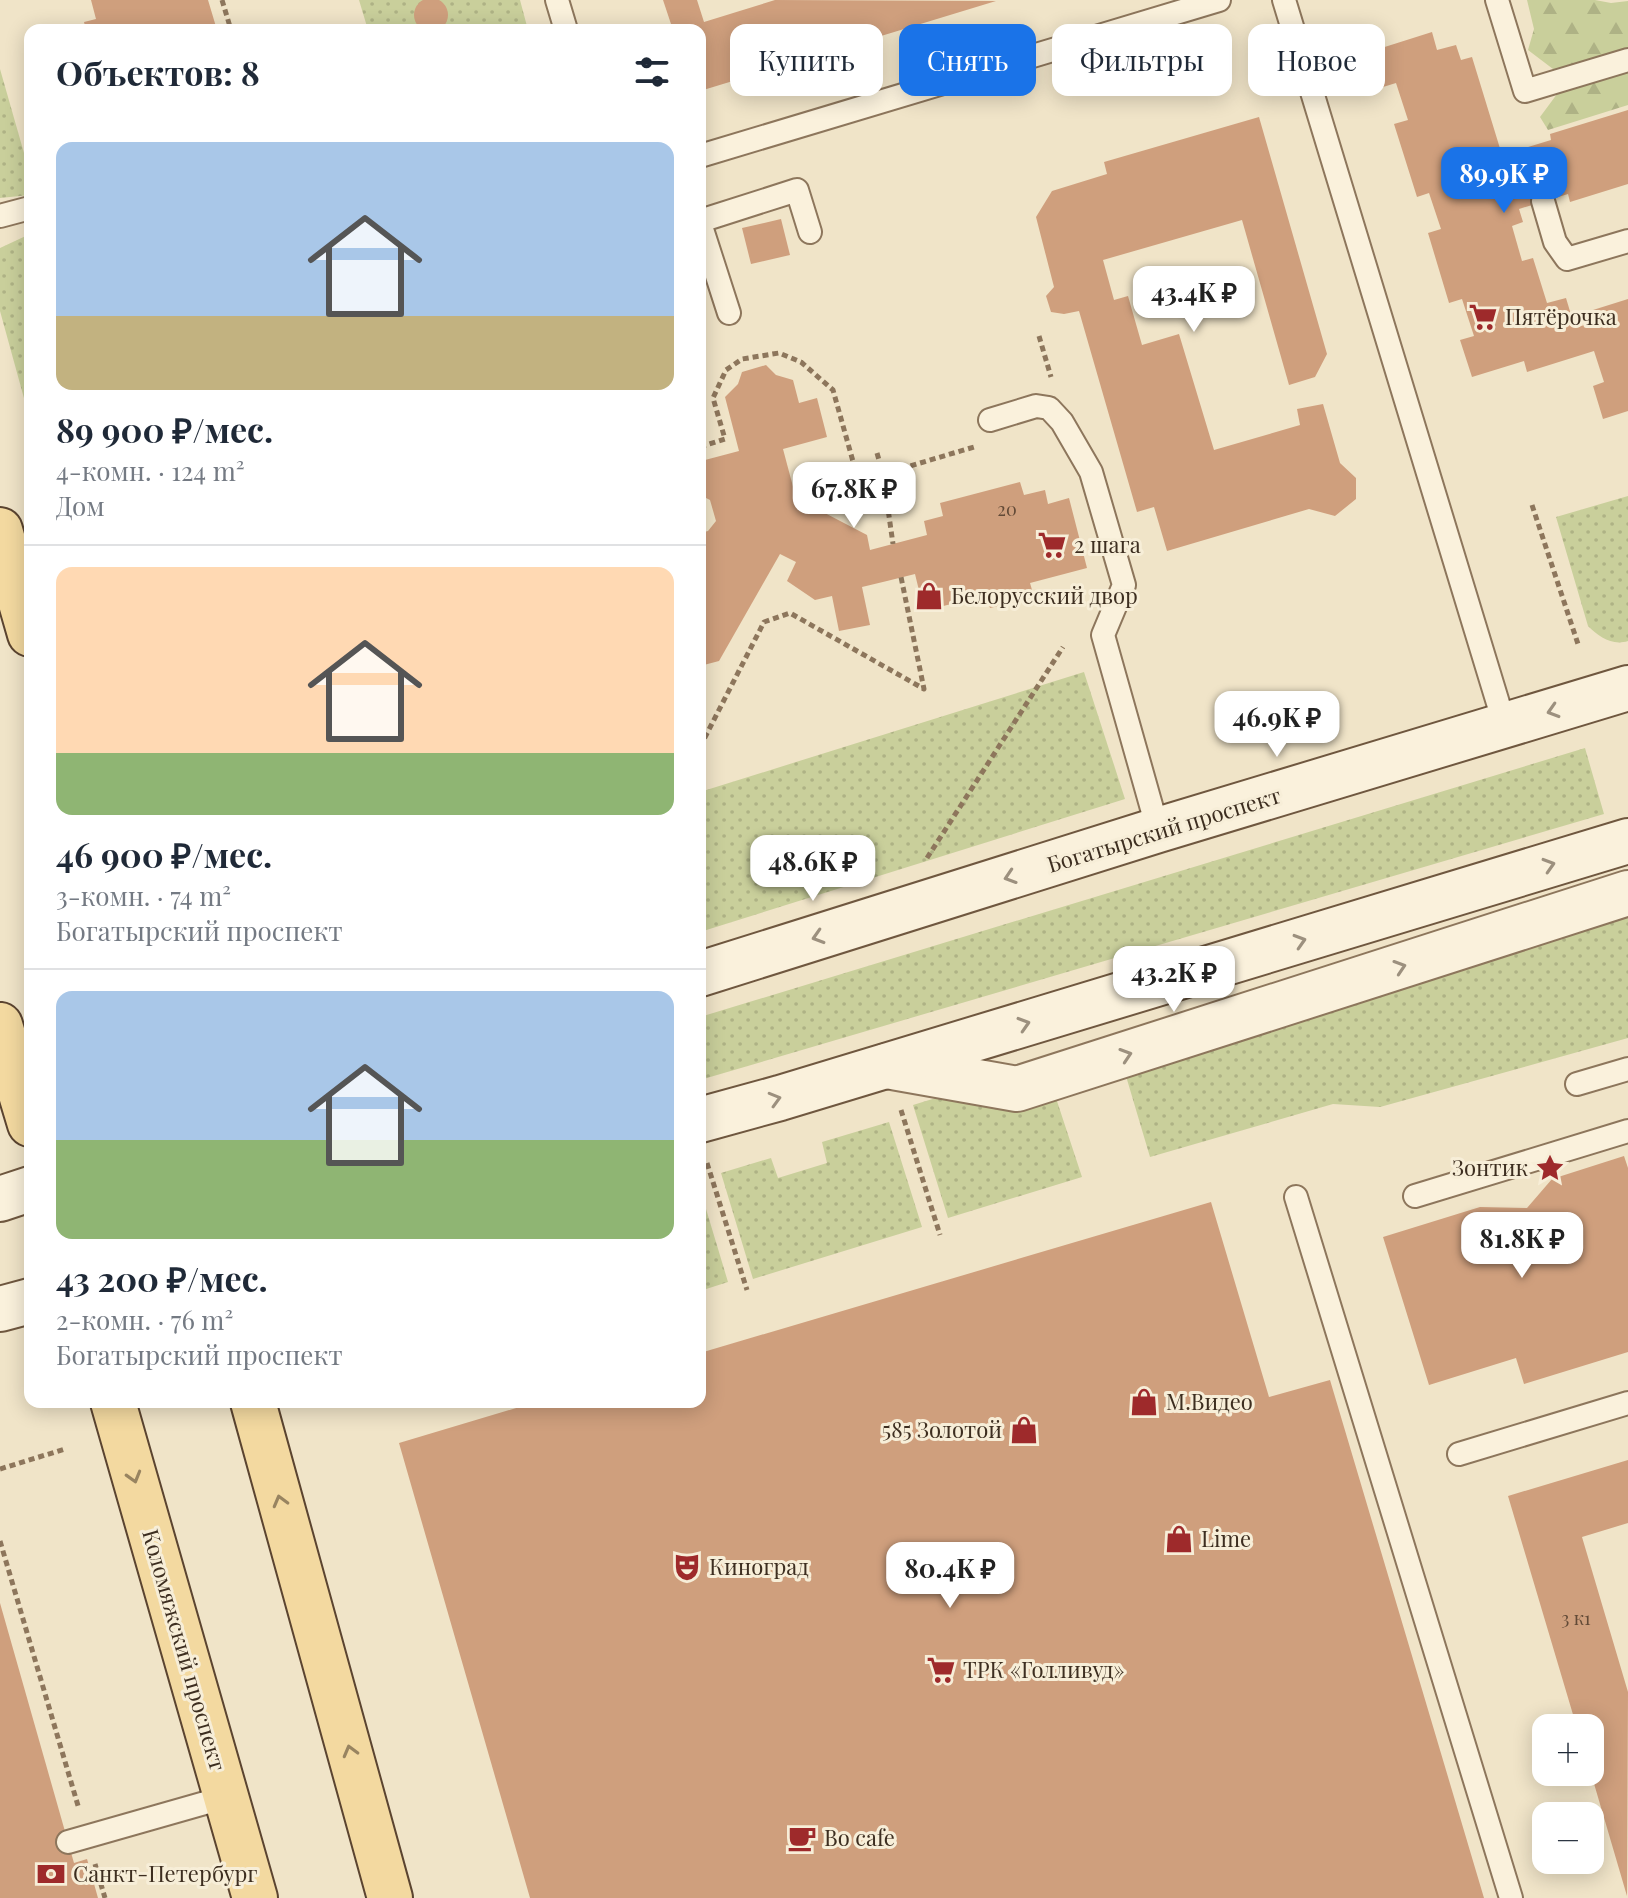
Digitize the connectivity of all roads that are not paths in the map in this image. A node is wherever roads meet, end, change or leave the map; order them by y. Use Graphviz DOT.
graph roads {
  1 [pos="557,0"];
  2 [pos="1219,0"];
  3 [pos="1284,0"];
  4 [pos="1497,0"];
  5 [pos="564,24"];
  6 [pos="1628,60"];
  7 [pos="706,154"];
  8 [pos="1543,201"];
  9 [pos="24,210"];
  10 [pos="0,216"];
  11 [pos="706,220"];
  12 [pos="810,232"];
  13 [pos="706,241"];
  14 [pos="1628,241"];
  15 [pos="729,313"];
  16 [pos="990,420"];
  17 [pos="0,530"];
  18 [pos="24,613"];
  19 [pos="1628,688"];
  20 [pos="1505,726"];
  21 [pos="1158,830"];
  22 [pos="1628,841"];
  23 [pos="1628,893"];
  24 [pos="706,972"];
  25 [pos="0,1025"];
  26 [pos="1628,1069"];
  27 [pos="1577,1084"];
  28 [pos="893,1085"];
  29 [pos="24,1104"];
  30 [pos="706,1119"];
  31 [pos="1628,1131"];
  32 [pos="24,1191"];
  33 [pos="1415,1196"];
  34 [pos="1296,1197"];
  35 [pos="0,1199"];
  36 [pos="24,1303"];
  37 [pos="0,1309"];
  38 [pos="1628,1403"];
  39 [pos="115,1408"];
  40 [pos="255,1408"];
  41 [pos="1459,1454"];
  42 [pos="226,1797"];
  43 [pos="78,1839"];
  44 [pos="255,1898"];
  45 [pos="390,1898"];
  46 [pos="1511,1898"];
  1 -- 5 [label="lane"];
  2 -- 7 [label="lane"];
  3 -- 20 [label="lane"];
  4 -- 6 [label="lane"];
  8 -- 14 [label="lane"];
  9 -- 10 [label="lane"];
  11 -- 12 [label="lane"];
  13 -- 15 [label="lane"];
  16 -- 21 [label="lane"];
  17 -- 18 [label="main road"];
  19 -- 20 [label="main road, Богатырский проспект, one-way"];
  20 -- 21 [label="main road, Богатырский проспект"];
  21 -- 24 [label="main road, Богатырский проспект, one-way"];
  28 -- 22 [label="main road, one-way"];
  28 -- 23 [label="main road, one-way"];
  25 -- 29 [label="main road"];
  26 -- 27 [label="lane"];
  30 -- 28 [label="main road, one-way"];
  31 -- 33 [label="lane"];
  32 -- 35 [label="main road"];
  34 -- 46 [label="lane"];
  36 -- 37 [label="main road"];
  38 -- 41 [label="lane"];
  39 -- 42 [label="main road, Коломяжский проспект, one-way"];
  45 -- 40 [label="main road, one-way"];
  42 -- 43 [label="lane"];
  42 -- 44 [label="main road, Коломяжский проспект"];
}
